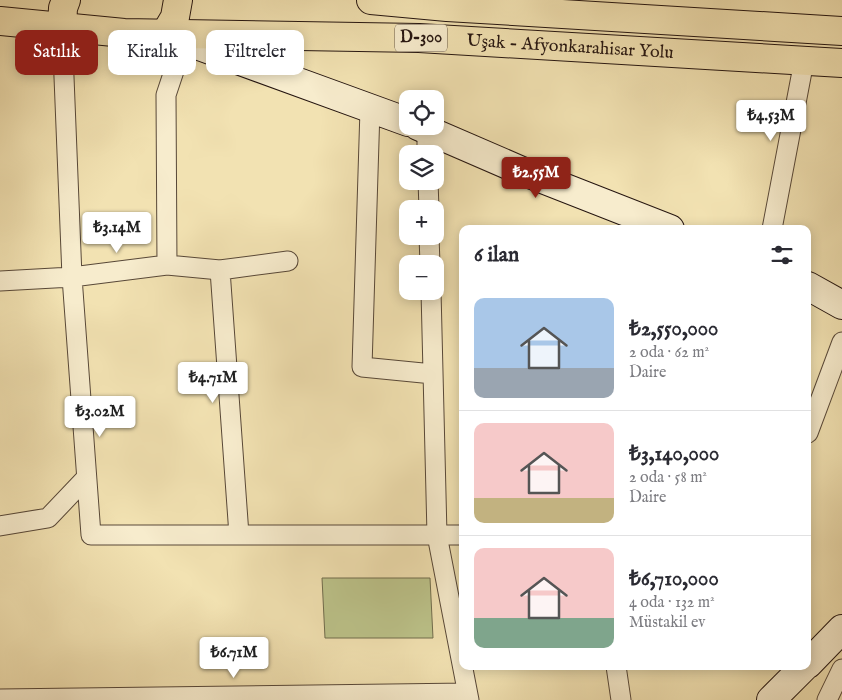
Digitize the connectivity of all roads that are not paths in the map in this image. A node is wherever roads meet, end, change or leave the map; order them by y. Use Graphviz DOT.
graph roads {
  1 [pos="66,0"];
  2 [pos="178,0"];
  3 [pos="371,0"];
  4 [pos="445,3"];
  5 [pos="593,8"];
  6 [pos="0,21"];
  7 [pos="62,28"];
  8 [pos="175,30"];
  9 [pos="842,31"];
  10 [pos="108,32"];
  11 [pos="196,37"];
  12 [pos="196,45"];
  13 [pos="804,61"];
  14 [pos="842,63"];
  15 [pos="169,75"];
  16 [pos="370,109"];
  17 [pos="399,123"];
  18 [pos="425,135"];
  19 [pos="660,225"];
  20 [pos="773,225"];
  21 [pos="288,261"];
  22 [pos="167,265"];
  23 [pos="220,270"];
  24 [pos="72,277"];
  25 [pos="0,281"];
  26 [pos="811,288"];
  27 [pos="431,300"];
  28 [pos="842,305"];
  29 [pos="842,342"];
  30 [pos="433,374"];
  31 [pos="811,418"];
  32 [pos="86,478"];
  33 [pos="0,526"];
  34 [pos="459,534"];
  35 [pos="239,535"];
  36 [pos="437,535"];
  37 [pos="842,629"];
  38 [pos="459,649"];
  39 [pos="811,660"];
  40 [pos="842,669"];
  41 [pos="463,670"];
  42 [pos="617,670"];
  43 [pos="801,670"];
  44 [pos="468,696"];
  45 [pos="0,698"];
  46 [pos="621,700"];
  47 [pos="772,700"];
  48 [pos="827,700"];
  1 -- 7 [label="highway"];
  2 -- 8 [label="highway"];
  3 -- 4 [label="highway, D-300"];
  4 -- 5 [label="highway, D-300"];
  5 -- 9 [label="highway, D-300"];
  6 -- 7 [label="highway, Uşak - Afyonkarahisar Yolu / D-300"];
  7 -- 10 [label="highway, Uşak - Afyonkarahisar Yolu / D-300"];
  7 -- 24 [label="street"];
  11 -- 13 [label="highway, Uşak - Afyonkarahisar Yolu / D-300"];
  12 -- 16 [label="street"];
  13 -- 14 [label="highway, Uşak - Afyonkarahisar Yolu / D-300"];
  13 -- 20 [label="street"];
  15 -- 22 [label="street"];
  16 -- 17 [label="street"];
  16 -- 30 [label="street"];
  18 -- 19 [label="street"];
  21 -- 23 [label="street"];
  22 -- 23 [label="street"];
  22 -- 24 [label="street"];
  23 -- 35 [label="street"];
  24 -- 25 [label="street"];
  24 -- 32 [label="street"];
  26 -- 28 [label="street"];
  27 -- 30 [label="street"];
  29 -- 31 [label="street"];
  30 -- 36 [label="street"];
  32 -- 33 [label="street"];
  32 -- 35 [label="street"];
  34 -- 36 [label="street"];
  35 -- 36 [label="street"];
  36 -- 38 [label="street"];
  37 -- 39 [label="street"];
  40 -- 48 [label="street"];
  41 -- 44 [label="street"];
  42 -- 46 [label="street"];
  43 -- 47 [label="street"];
  44 -- 45 [label="street"];
}
